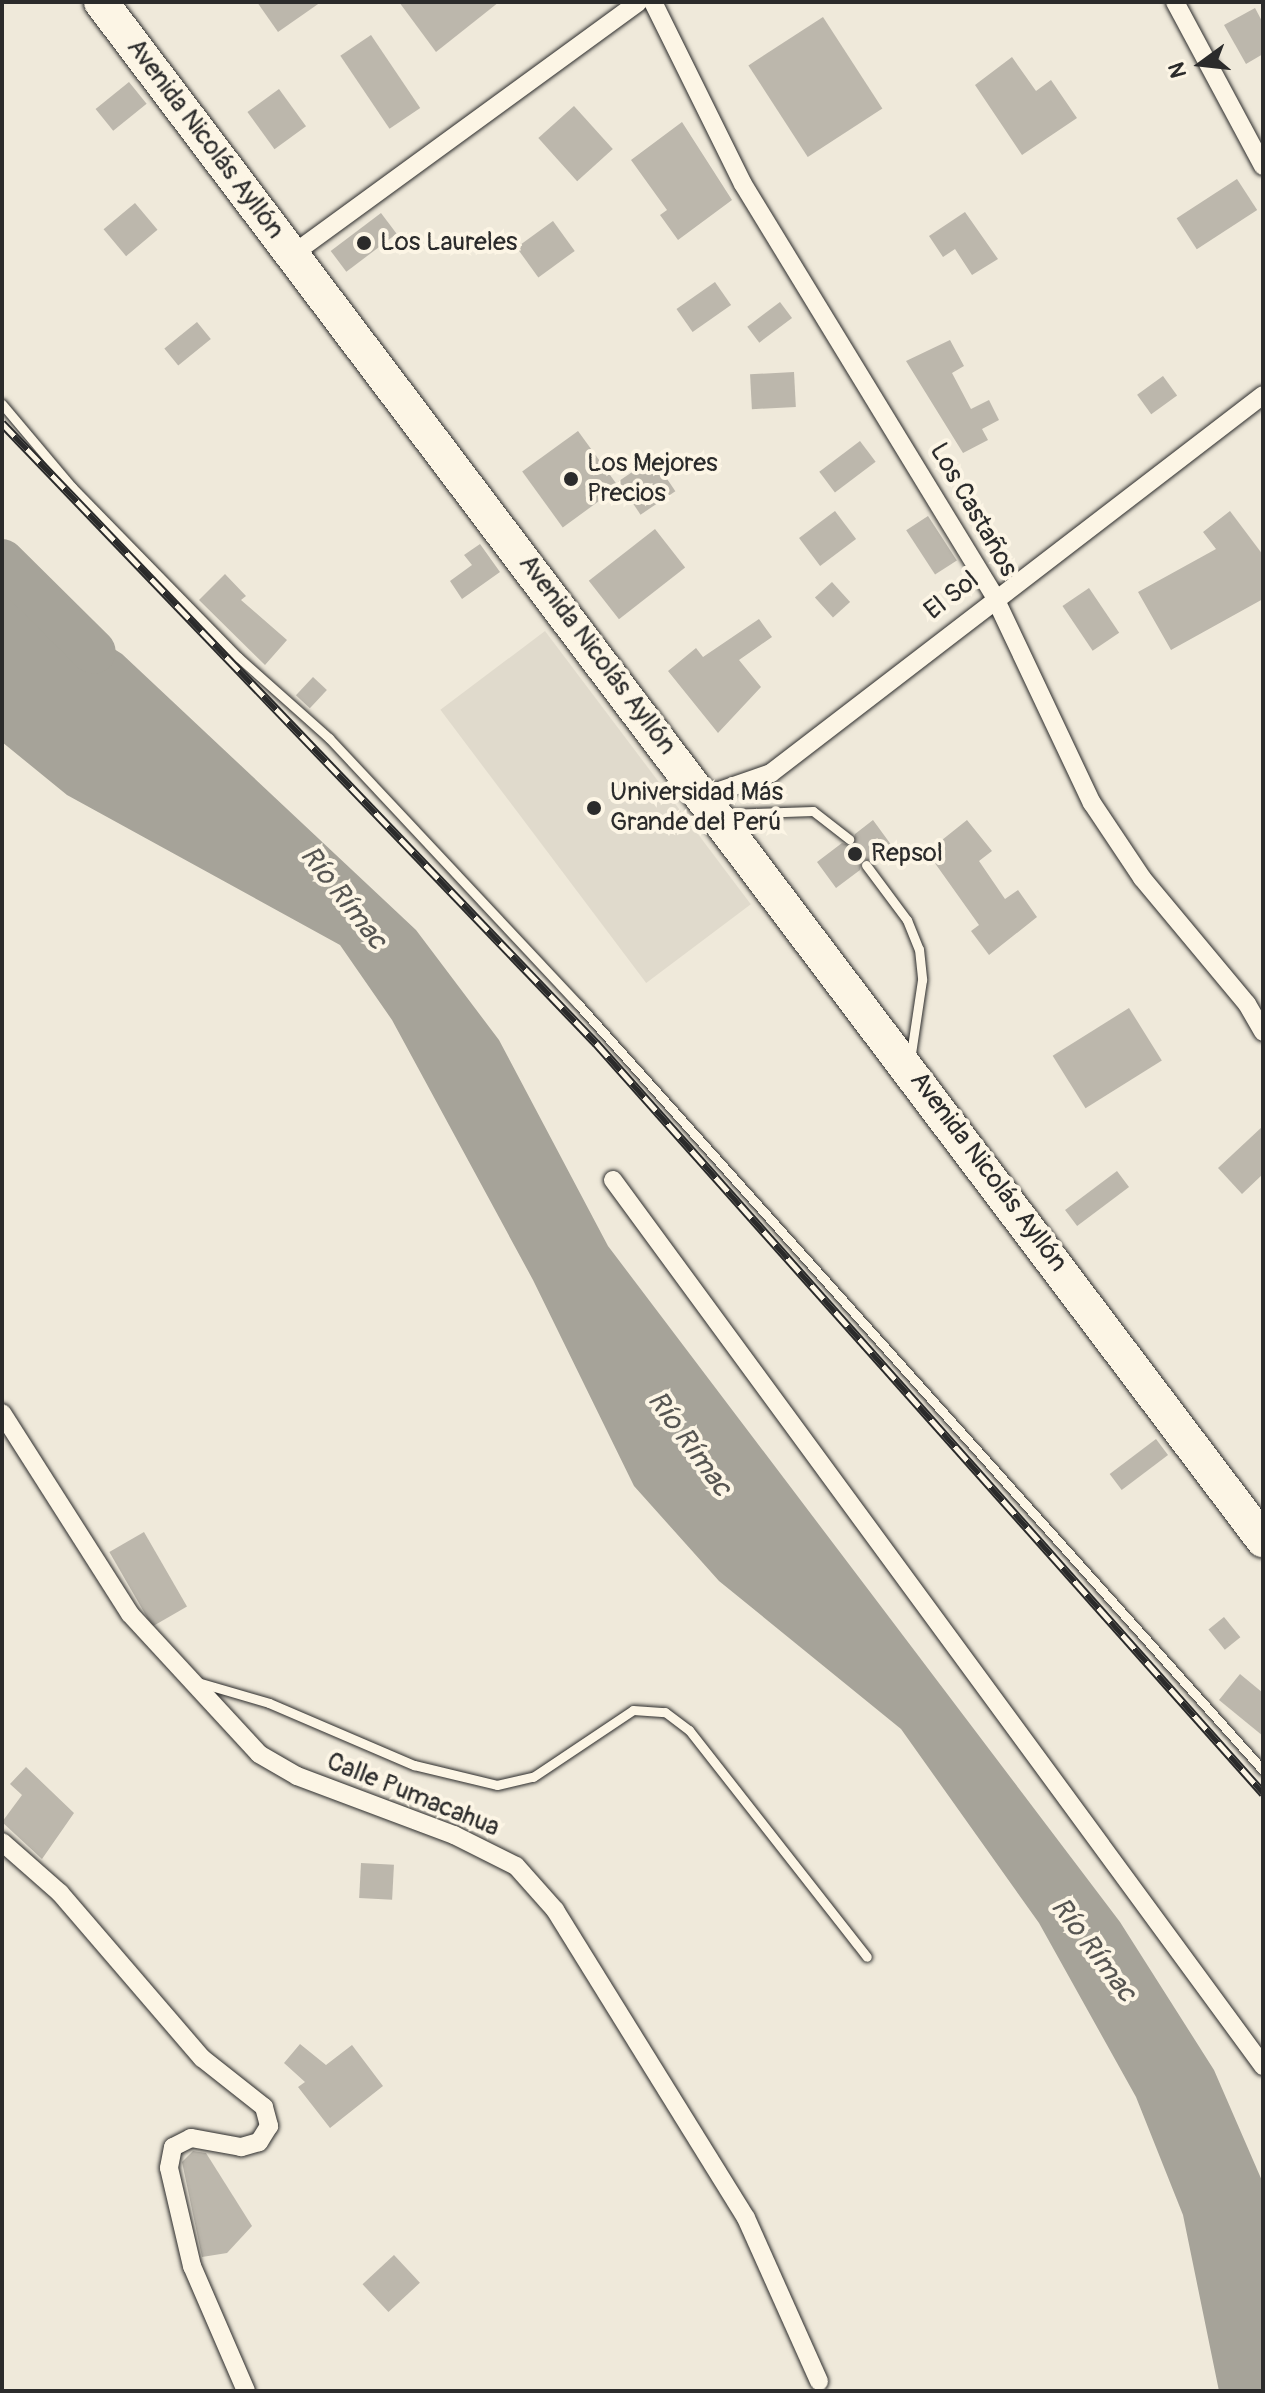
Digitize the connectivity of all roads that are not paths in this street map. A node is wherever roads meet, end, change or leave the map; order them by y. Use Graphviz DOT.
graph roads {
  1 [pos="101,2"];
  2 [pos="638,2"];
  3 [pos="653,2"];
  4 [pos="1175,2"];
  5 [pos="1263,166"];
  6 [pos="293,254"];
  7 [pos="1263,395"];
  8 [pos="2,404"];
  9 [pos="994,596"];
  10 [pos="712,805"];
  11 [pos="849,839"];
  12 [pos="866,865"];
  13 [pos="1263,1032"];
  14 [pos="909,1067"];
  15 [pos="613,1180"];
  16 [pos="2,1413"];
  17 [pos="1263,1540"];
  18 [pos="187,1681"];
  19 [pos="1263,1770"];
  20 [pos="4,1848"];
  21 [pos="867,1957"];
  22 [pos="1263,2066"];
  23 [pos="820,2386"];
  24 [pos="246,2391"];
  1 -- 6 [label="highway, Avenida Nicolás Ayllón"];
  2 -- 6 [label="street"];
  3 -- 9 [label="street, Los Castaños"];
  4 -- 5 [label="street"];
  6 -- 10 [label="highway, Avenida Nicolás Ayllón"];
  7 -- 9 [label="street, El Sol"];
  8 -- 19 [label="lane"];
  9 -- 10 [label="street, El Sol"];
  9 -- 13 [label="street, Los Castaños"];
  10 -- 11 [label="lane"];
  10 -- 14 [label="highway, Avenida Nicolás Ayllón"];
  12 -- 14 [label="lane"];
  14 -- 17 [label="highway, Avenida Nicolás Ayllón"];
  15 -- 22 [label="street"];
  16 -- 18 [label="street, Calle Pumacahua"];
  18 -- 21 [label="lane"];
  18 -- 23 [label="street, Calle Pumacahua"];
  20 -- 24 [label="street"];
}
